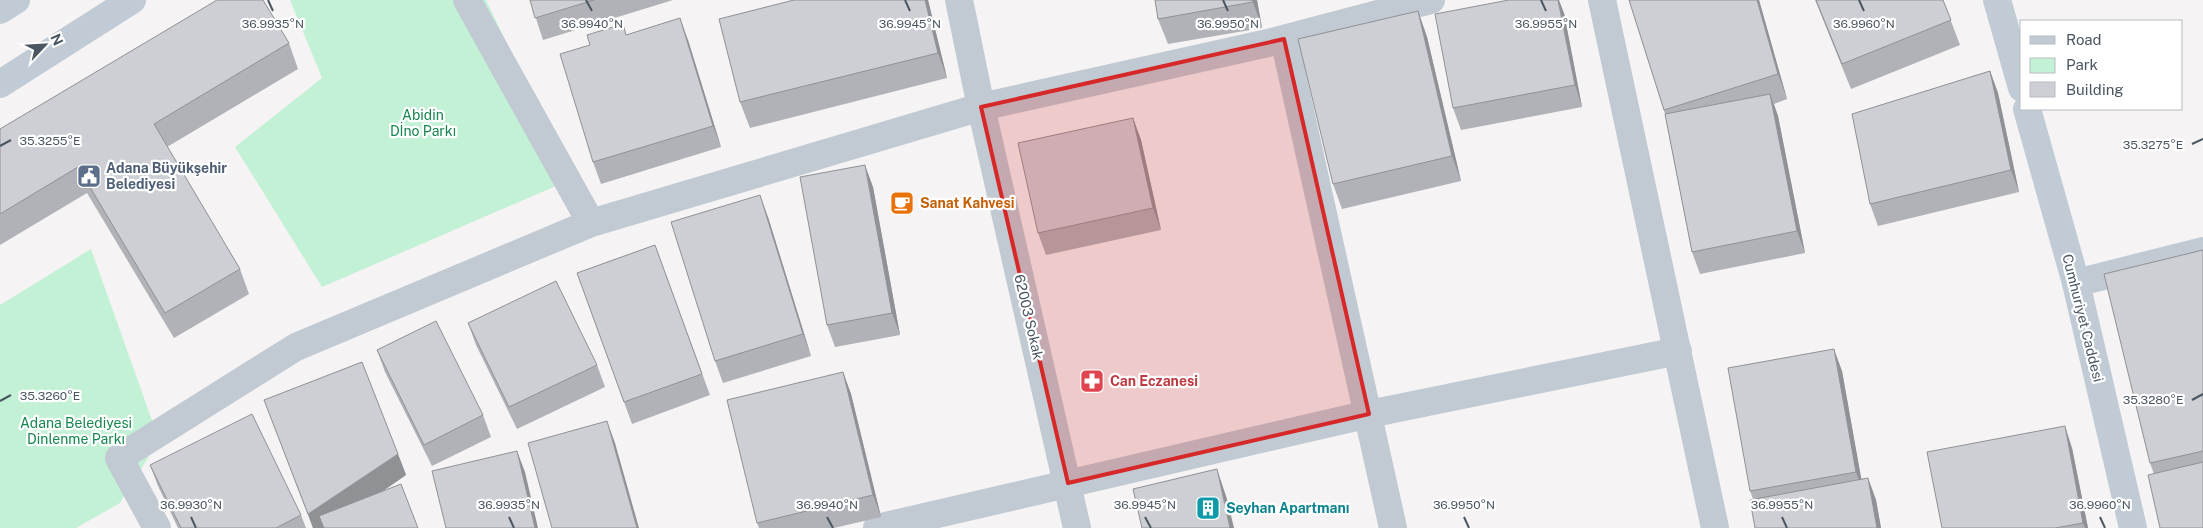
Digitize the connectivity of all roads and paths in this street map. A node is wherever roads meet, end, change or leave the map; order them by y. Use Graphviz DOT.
graph roads {
  1 [pos="16,0"];
  2 [pos="132,0"];
  3 [pos="467,0"];
  4 [pos="959,0"];
  5 [pos="1431,0"];
  6 [pos="1602,0"];
  7 [pos="1997,0"];
  8 [pos="0,10"];
  9 [pos="1284,39"];
  10 [pos="2020,81"];
  11 [pos="0,84"];
  12 [pos="981,107"];
  13 [pos="2028,110"];
  14 [pos="591,223"];
  15 [pos="2203,251"];
  16 [pos="2076,283"];
  17 [pos="1678,351"];
  18 [pos="1369,414"];
  19 [pos="1068,483"];
  20 [pos="157,528"];
  21 [pos="877,528"];
  22 [pos="1077,528"];
  23 [pos="1394,528"];
  24 [pos="1715,528"];
  25 [pos="2133,528"];
  1 -- 8 [label="main road"];
  2 -- 11 [label="main road"];
  3 -- 14 [label="street"];
  4 -- 12 [label="street, 62003 Sokak"];
  5 -- 9 [label="street"];
  6 -- 17 [label="street"];
  7 -- 10 [label="main road"];
  9 -- 12 [label="street"];
  9 -- 18 [label="street"];
  12 -- 14 [label="street"];
  12 -- 19 [label="street, 62003 Sokak"];
  13 -- 16 [label="main road, Cumhuriyet Caddesi"];
  14 -- 20 [label="street"];
  15 -- 16 [label="street"];
  16 -- 25 [label="main road, Cumhuriyet Caddesi"];
  17 -- 18 [label="street"];
  17 -- 24 [label="street"];
  18 -- 19 [label="street"];
  18 -- 23 [label="street"];
  19 -- 21 [label="street"];
  19 -- 22 [label="street, 62003 Sokak"];
}
